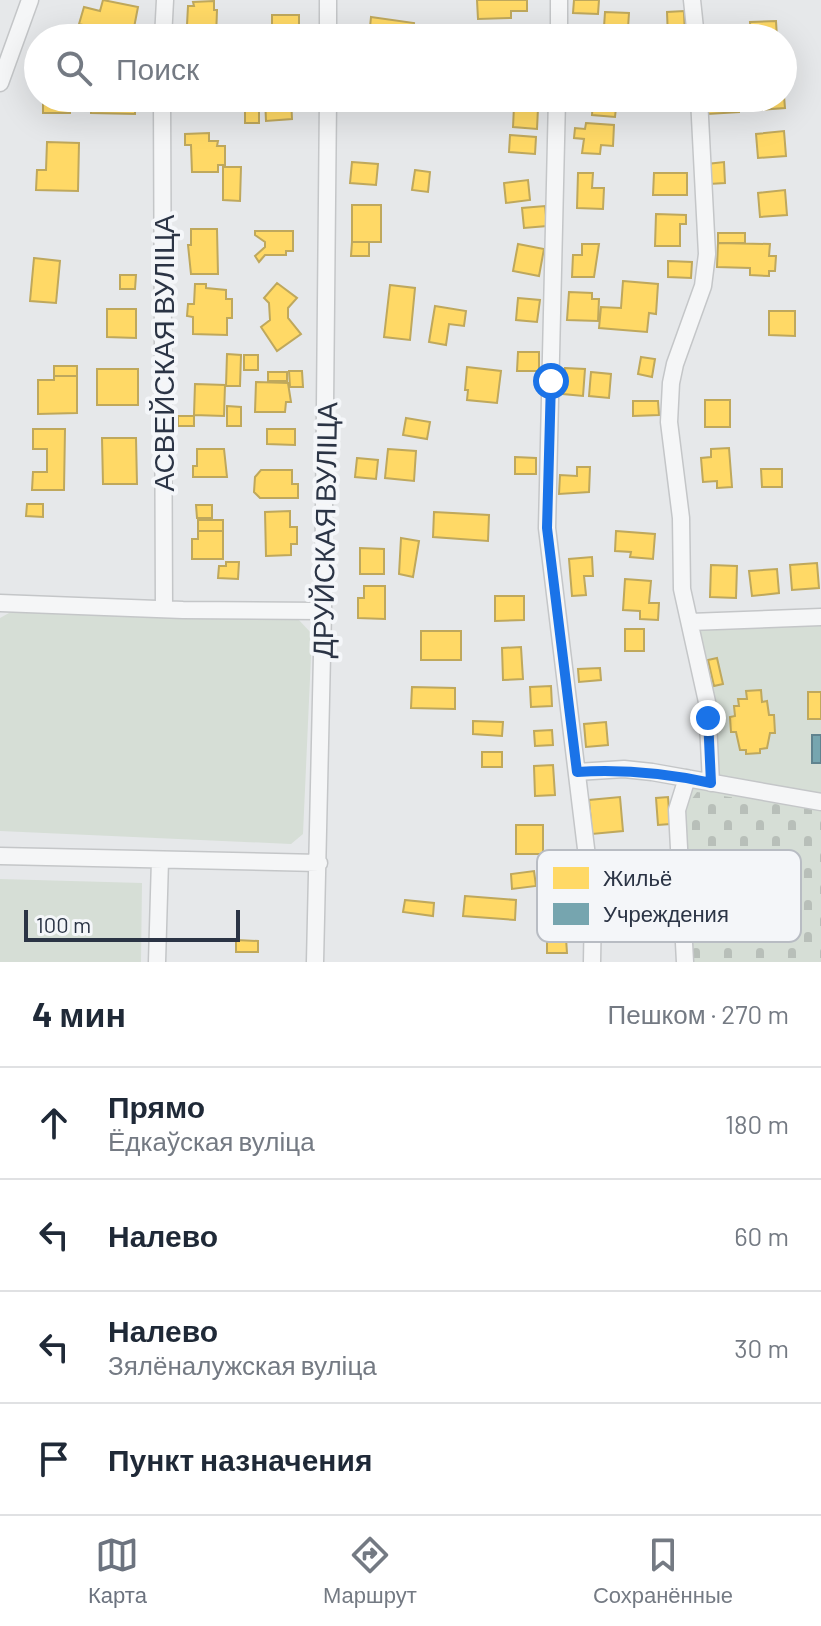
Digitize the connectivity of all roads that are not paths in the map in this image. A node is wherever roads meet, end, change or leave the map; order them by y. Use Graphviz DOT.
graph roads {
  1 [pos="30,0"];
  2 [pos="165,0"];
  3 [pos="328,0"];
  4 [pos="559,0"];
  5 [pos="692,0"];
  6 [pos="164,24"];
  7 [pos="328,24"];
  8 [pos="559,24"];
  9 [pos="695,24"];
  10 [pos="0,83"];
  11 [pos="162,112"];
  12 [pos="328,112"];
  13 [pos="557,112"];
  14 [pos="700,112"];
  15 [pos="0,603"];
  16 [pos="164,609"];
  17 [pos="323,611"];
  18 [pos="821,617"];
  19 [pos="690,622"];
  20 [pos="577,772"];
  21 [pos="687,778"];
  22 [pos="711,783"];
  23 [pos="821,802"];
  24 [pos="586,850"];
  25 [pos="679,850"];
  26 [pos="0,856"];
  27 [pos="160,860"];
  28 [pos="319,863"];
  29 [pos="592,942"];
  30 [pos="684,942"];
  31 [pos="157,962"];
  32 [pos="315,962"];
  33 [pos="592,962"];
  34 [pos="685,962"];
  1 -- 10 [label="street"];
  2 -- 6 [label="street"];
  3 -- 7 [label="street"];
  4 -- 8 [label="street"];
  5 -- 9 [label="street"];
  11 -- 16 [label="street, АСВЕЙСКАЯ ВУЛІЦА"];
  12 -- 17 [label="street, ДРУЙСКАЯ ВУЛІЦА"];
  13 -- 20 [label="street"];
  14 -- 19 [label="street"];
  15 -- 16 [label="street"];
  16 -- 17 [label="street"];
  17 -- 28 [label="street, ДРУЙСКАЯ ВУЛІЦА"];
  18 -- 19 [label="street"];
  19 -- 22 [label="street"];
  20 -- 21 [label="street"];
  20 -- 24 [label="street"];
  21 -- 22 [label="street"];
  21 -- 25 [label="street"];
  22 -- 23 [label="street"];
  26 -- 27 [label="street"];
  27 -- 28 [label="street"];
  27 -- 31 [label="street"];
  28 -- 32 [label="street, ДРУЙСКАЯ ВУЛІЦА"];
  29 -- 33 [label="street"];
  30 -- 34 [label="street"];
}
